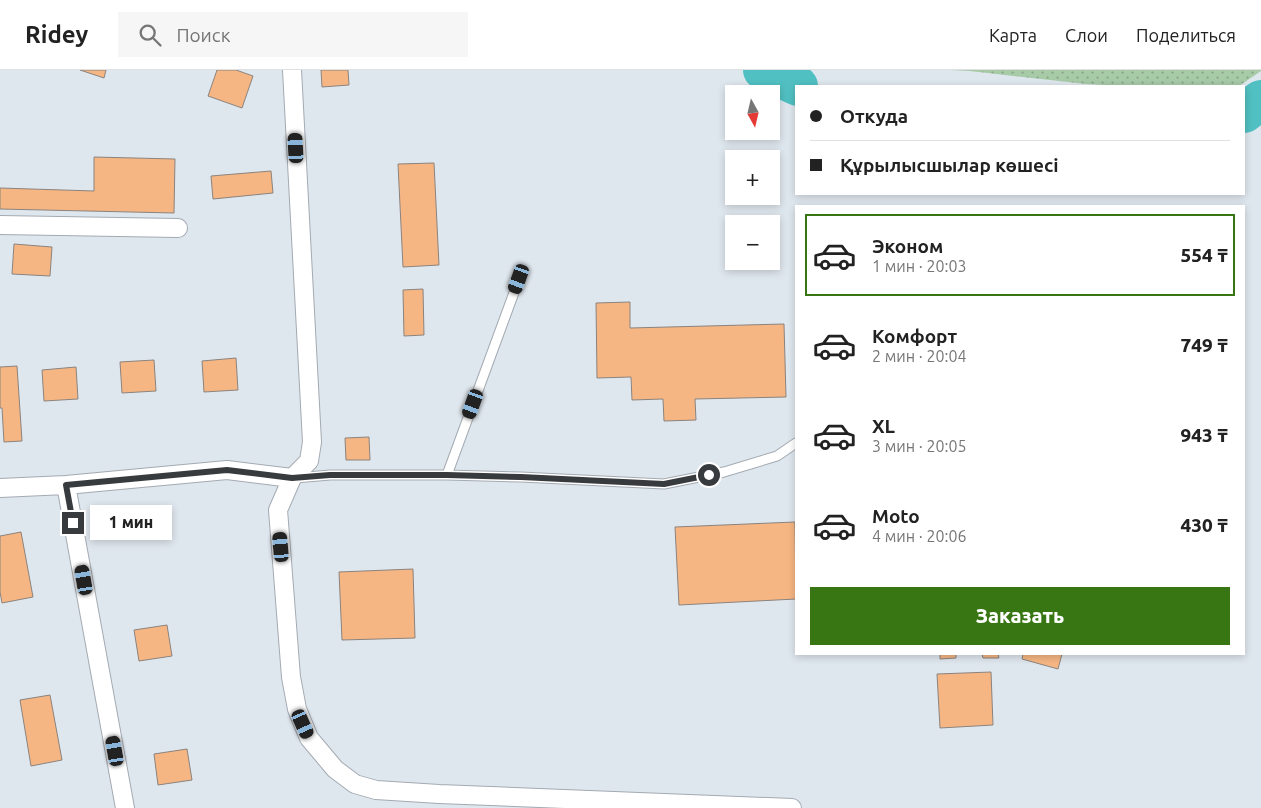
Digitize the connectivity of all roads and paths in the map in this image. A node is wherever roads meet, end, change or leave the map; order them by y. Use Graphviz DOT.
graph roads {
  1 [pos="292,70"];
  2 [pos="0,225"];
  3 [pos="178,228"];
  4 [pos="519,279"];
  5 [pos="795,444"];
  6 [pos="447,475"];
  7 [pos="292,478"];
  8 [pos="66,485"];
  9 [pos="0,488"];
  10 [pos="125,808"];
  11 [pos="782,808"];
  12 [pos="792,808"];
  1 -- 7 [label="street"];
  2 -- 3 [label="street"];
  4 -- 6 [label="lane"];
  5 -- 6 [label="lane"];
  6 -- 7 [label="lane"];
  7 -- 8 [label="street"];
  7 -- 11 [label="street"];
  8 -- 9 [label="street"];
  8 -- 10 [label="street"];
  11 -- 12 [label="street"];
}
